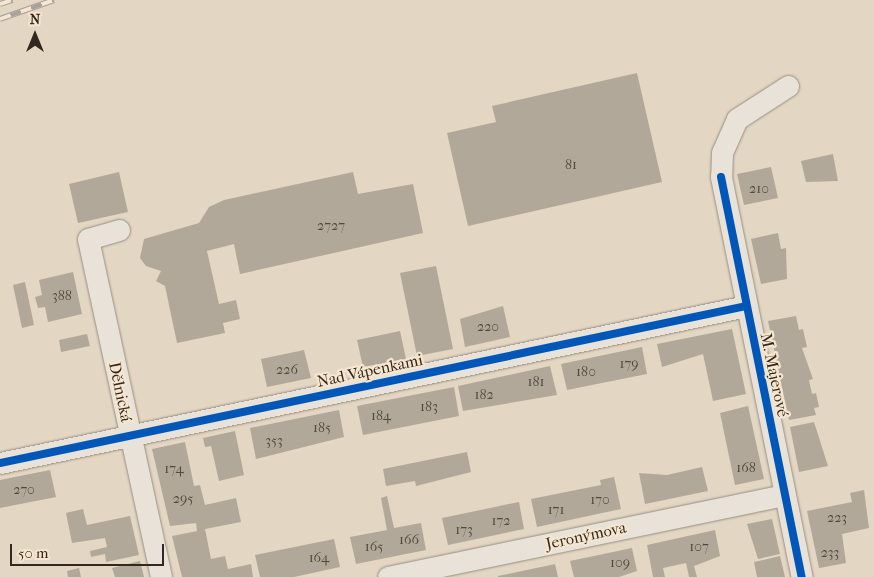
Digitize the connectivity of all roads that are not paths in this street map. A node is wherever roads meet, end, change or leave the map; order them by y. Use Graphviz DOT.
graph roads {
  1 [pos="788,86"];
  2 [pos="119,230"];
  3 [pos="746,306"];
  4 [pos="129,436"];
  5 [pos="0,464"];
  6 [pos="785,494"];
  7 [pos="161,577"];
  8 [pos="388,577"];
  9 [pos="802,577"];
  1 -- 3 [label="street, M. Majerové"];
  2 -- 4 [label="street, Dělnická"];
  3 -- 4 [label="street, Nad Vápenkami"];
  3 -- 6 [label="street, M. Majerové"];
  4 -- 5 [label="street, Nad Vápenkami"];
  4 -- 7 [label="street, Dělnická"];
  6 -- 8 [label="street, Jeronýmova"];
  6 -- 9 [label="street, M. Majerové"];
}
